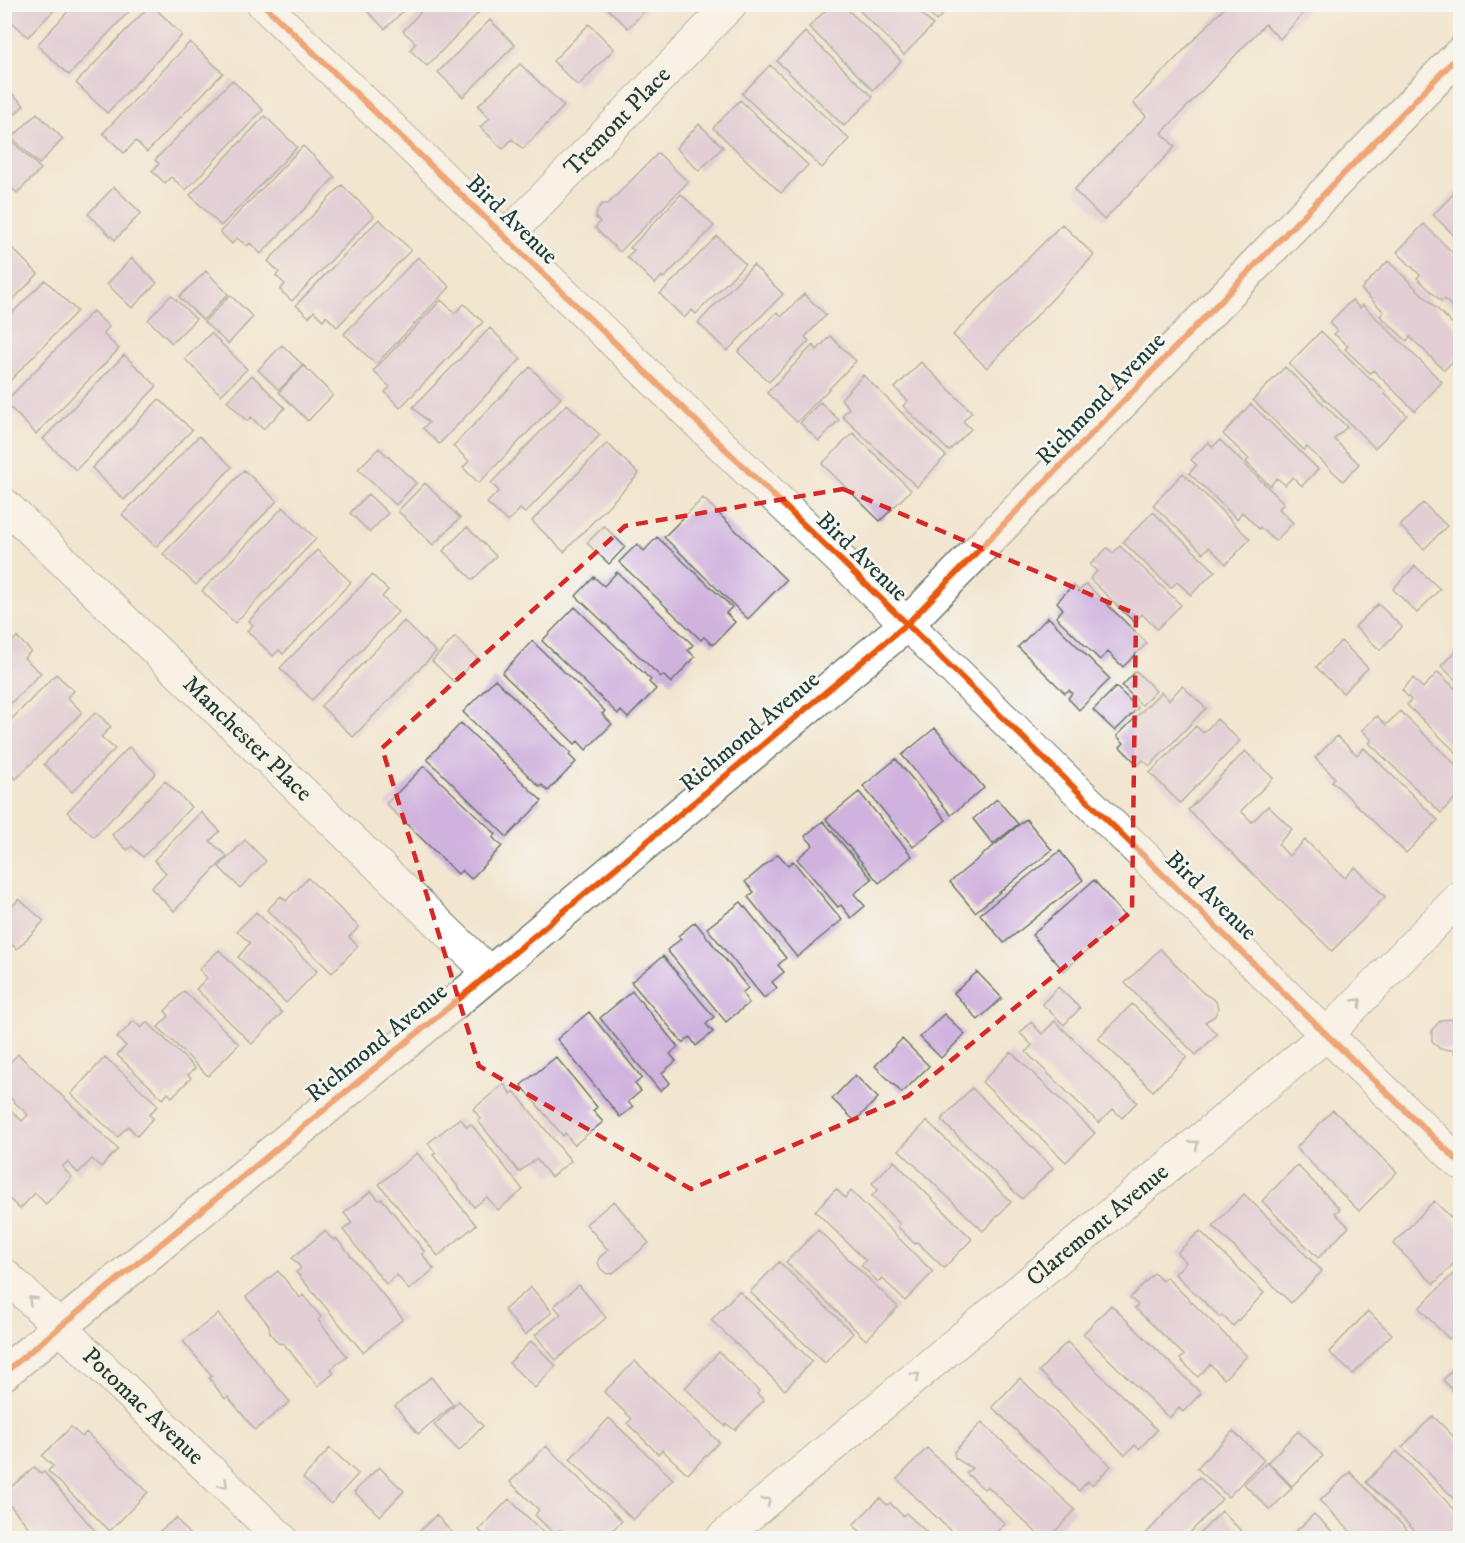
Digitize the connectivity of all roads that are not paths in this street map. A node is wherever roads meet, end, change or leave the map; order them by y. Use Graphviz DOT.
graph roads {
  1 [pos="263,4"];
  2 [pos="731,4"];
  3 [pos="1461,54"];
  4 [pos="505,238"];
  5 [pos="4,504"];
  6 [pos="907,624"];
  7 [pos="1461,897"];
  8 [pos="490,973"];
  9 [pos="1326,1035"];
  10 [pos="1461,1163"];
  11 [pos="4,1274"];
  12 [pos="60,1327"];
  13 [pos="4,1373"];
  14 [pos="281,1539"];
  15 [pos="722,1539"];
  1 -- 4 [label="street, Bird Avenue"];
  2 -- 4 [label="street, Tremont Place"];
  3 -- 6 [label="street, Richmond Avenue"];
  4 -- 6 [label="street, Bird Avenue"];
  5 -- 8 [label="street, Manchester Place"];
  6 -- 8 [label="street, Richmond Avenue"];
  6 -- 9 [label="street, Bird Avenue"];
  9 -- 7 [label="street, Claremont Avenue, one-way"];
  8 -- 12 [label="street, Richmond Avenue"];
  9 -- 10 [label="street, Bird Avenue"];
  15 -- 9 [label="street, Claremont Avenue, one-way"];
  12 -- 11 [label="street, Potomac Avenue, one-way"];
  12 -- 13 [label="street, Richmond Avenue"];
  12 -- 14 [label="street, Potomac Avenue, one-way"];
}
